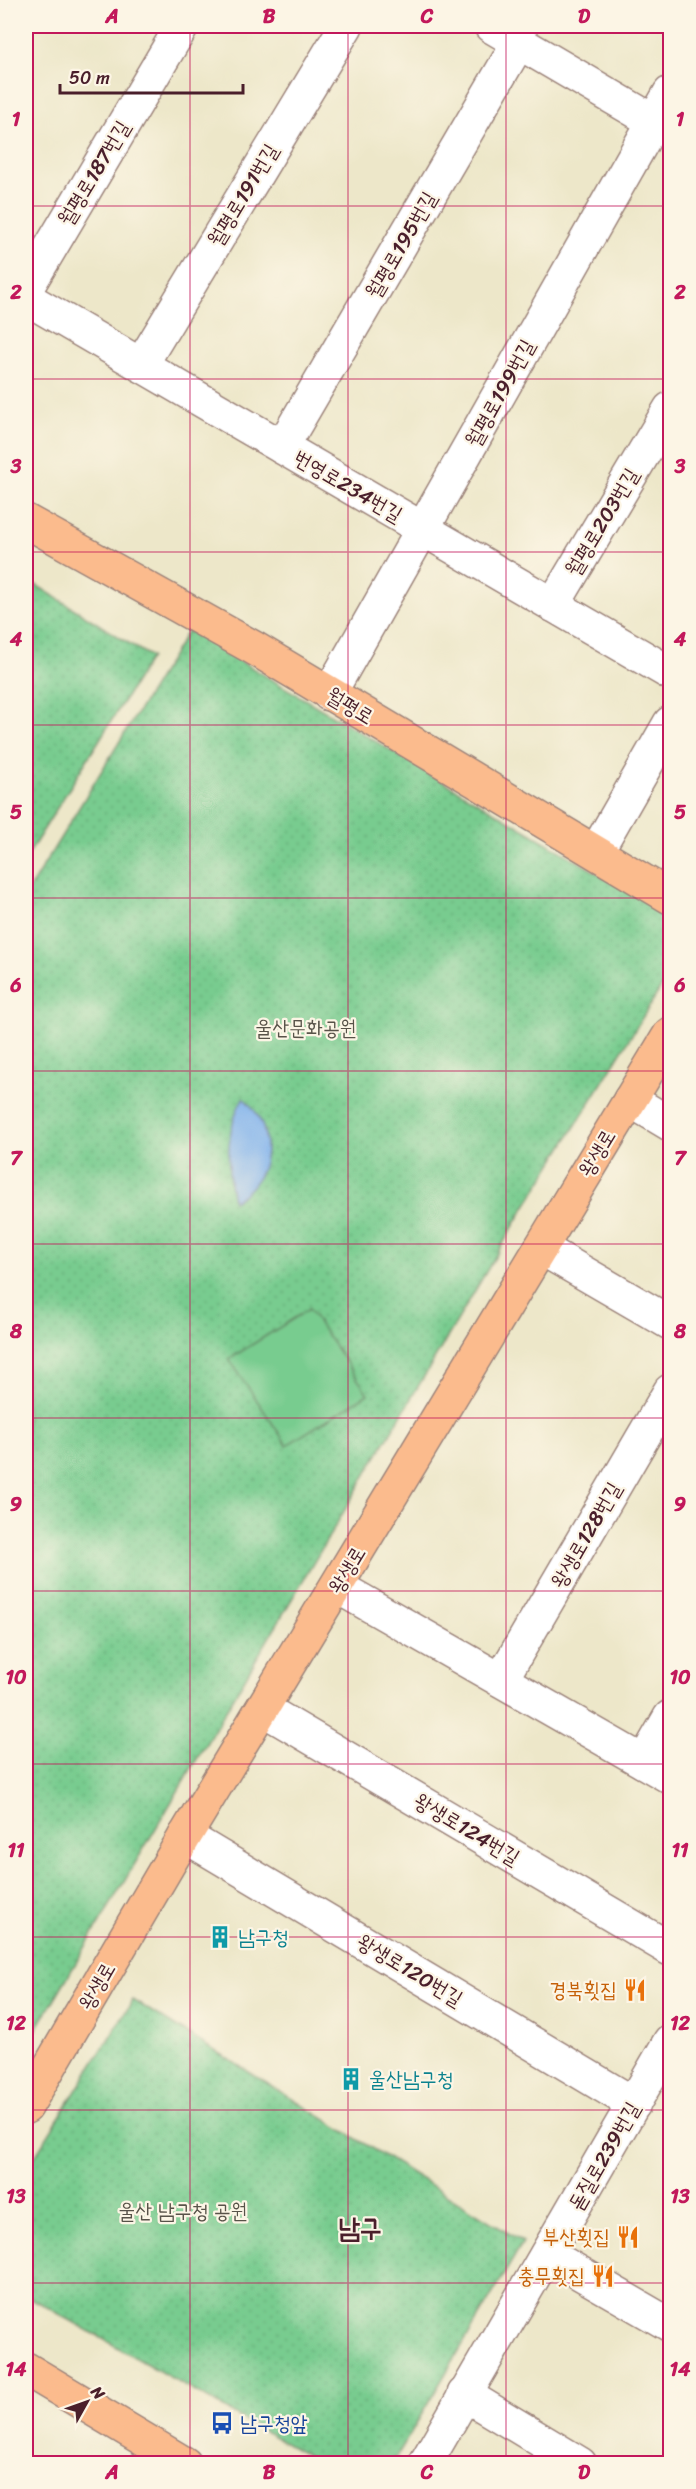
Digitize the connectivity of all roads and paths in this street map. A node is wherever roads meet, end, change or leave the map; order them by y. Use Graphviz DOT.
graph roads {
  1 [pos="182,26"];
  2 [pos="346,26"];
  3 [pos="491,26"];
  4 [pos="519,42"];
  5 [pos="670,93"];
  6 [pos="662,126"];
  7 [pos="26,289"];
  8 [pos="26,298"];
  9 [pos="141,365"];
  10 [pos="670,409"];
  11 [pos="282,447"];
  12 [pos="26,520"];
  13 [pos="423,529"];
  14 [pos="553,605"];
  15 [pos="670,673"];
  16 [pos="329,694"];
  17 [pos="670,723"];
  18 [pos="596,852"];
  19 [pos="670,897"];
  20 [pos="670,1034"];
  21 [pos="630,1100"];
  22 [pos="670,1124"];
  23 [pos="541,1248"];
  24 [pos="670,1323"];
  25 [pos="670,1391"];
  26 [pos="338,1587"];
  27 [pos="501,1680"];
  28 [pos="263,1709"];
  29 [pos="670,1717"];
  30 [pos="657,1770"];
  31 [pos="185,1836"];
  32 [pos="670,1949"];
  33 [pos="670,2041"];
  34 [pos="634,2104"];
  35 [pos="26,2107"];
  36 [pos="547,2254"];
  37 [pos="670,2325"];
  38 [pos="26,2369"];
  39 [pos="464,2394"];
  40 [pos="185,2463"];
  41 [pos="425,2463"];
  42 [pos="580,2463"];
  1 -- 7 [label="street, 월평로187번길"];
  2 -- 9 [label="street, 월평로191번길"];
  3 -- 4 [label="street"];
  4 -- 6 [label="street"];
  4 -- 11 [label="street, 월평로195번길"];
  5 -- 6 [label="street, 월평로199번길"];
  6 -- 13 [label="street, 월평로199번길"];
  8 -- 9 [label="street, 번영로234번길"];
  9 -- 11 [label="street, 번영로234번길"];
  10 -- 14 [label="street, 월평로203번길"];
  11 -- 13 [label="street, 번영로234번길"];
  12 -- 16 [label="main road, 월평로"];
  13 -- 14 [label="street, 번영로234번길"];
  13 -- 16 [label="street, 월평로199번길"];
  14 -- 15 [label="street, 번영로234번길"];
  16 -- 18 [label="main road, 월평로"];
  17 -- 18 [label="street"];
  18 -- 19 [label="main road, 월평로"];
  20 -- 21 [label="main road, 왕생로"];
  21 -- 22 [label="street"];
  21 -- 23 [label="main road, 왕생로"];
  23 -- 24 [label="street"];
  23 -- 26 [label="main road, 왕생로"];
  25 -- 27 [label="street, 왕생로128번길"];
  26 -- 27 [label="street"];
  26 -- 28 [label="main road, 왕생로"];
  27 -- 30 [label="street"];
  28 -- 31 [label="main road, 왕생로"];
  28 -- 32 [label="street, 왕생로124번길"];
  29 -- 30 [label="street"];
  31 -- 34 [label="street, 왕생로120번길"];
  31 -- 35 [label="main road, 왕생로"];
  33 -- 34 [label="street, 돋질로239번길"];
  34 -- 36 [label="street, 돋질로239번길"];
  36 -- 37 [label="street"];
  36 -- 39 [label="street, 돋질로239번길"];
  38 -- 40 [label="main road"];
  39 -- 41 [label="street, 돋질로239번길"];
  39 -- 42 [label="street"];
}
